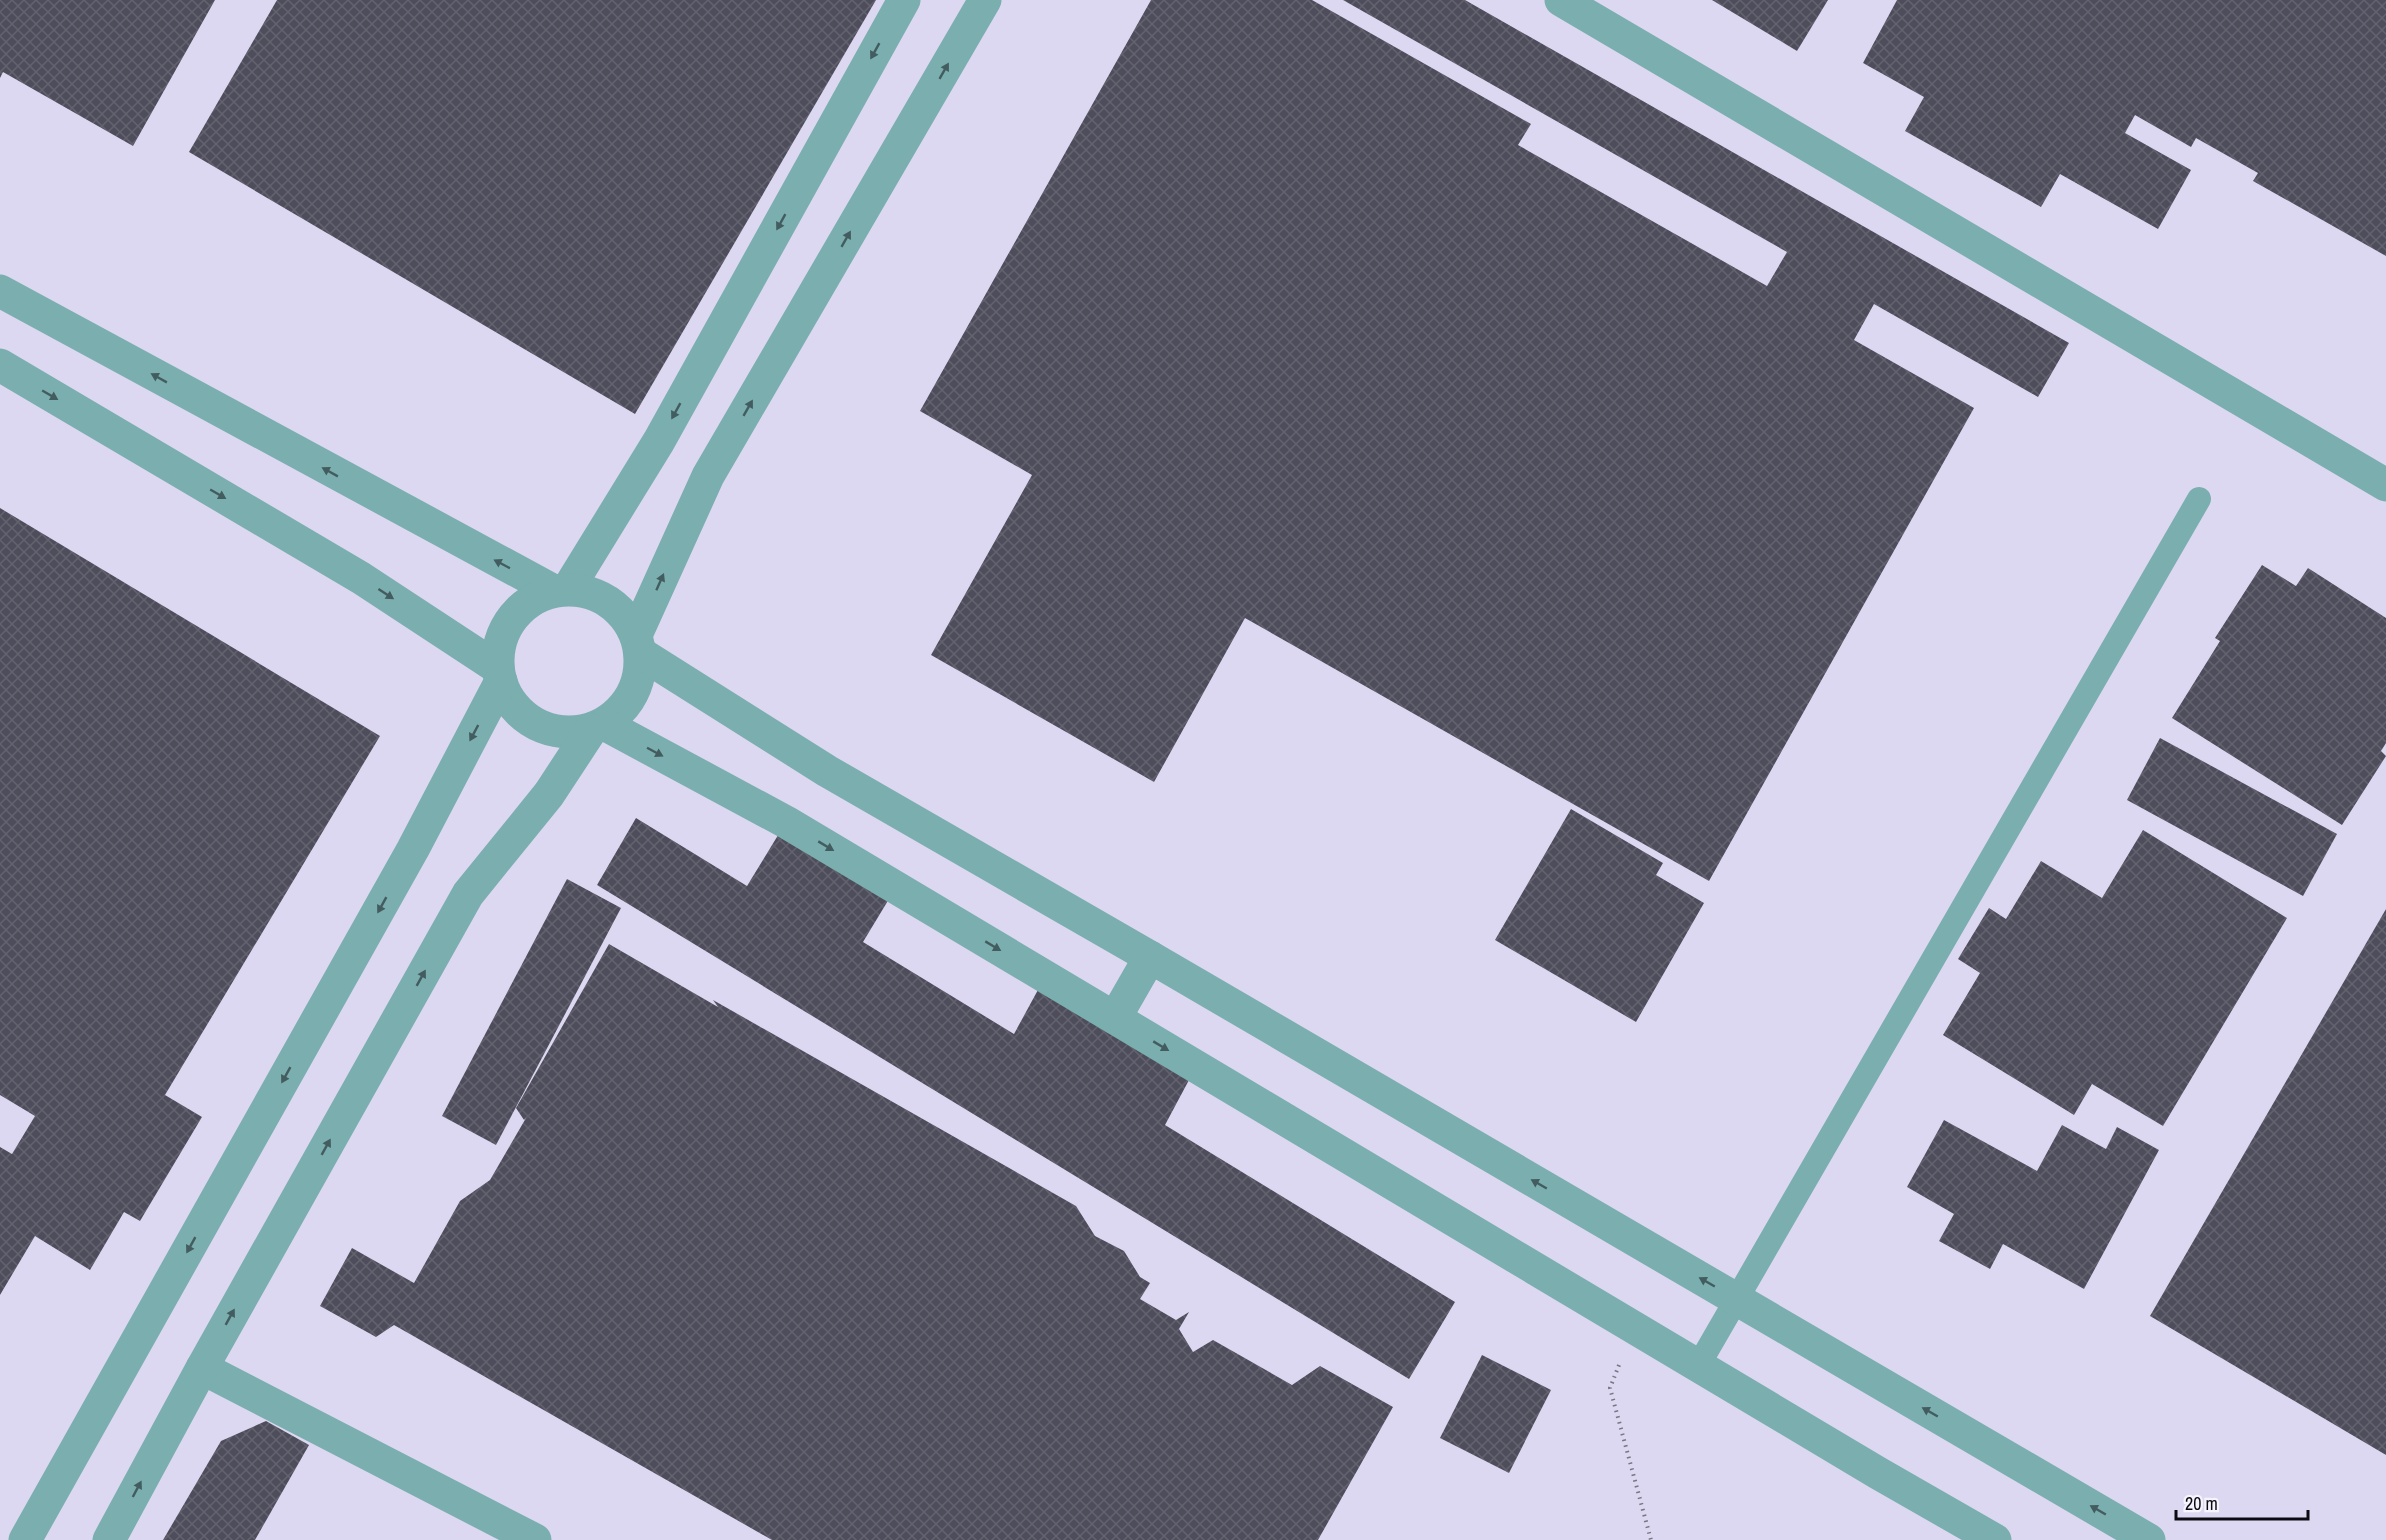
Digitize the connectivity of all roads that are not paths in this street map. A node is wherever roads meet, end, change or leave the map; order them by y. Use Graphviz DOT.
graph roads {
  1 [pos="904,0"];
  2 [pos="985,0"];
  3 [pos="1561,0"];
  4 [pos="0,291"];
  5 [pos="0,365"];
  6 [pos="2386,485"];
  7 [pos="2199,499"];
  8 [pos="561,590"];
  9 [pos="638,644"];
  10 [pos="500,674"];
  11 [pos="597,727"];
  12 [pos="1150,957"];
  13 [pos="1115,1018"];
  14 [pos="1736,1299"];
  15 [pos="1698,1366"];
  16 [pos="202,1368"];
  17 [pos="26,1540"];
  18 [pos="109,1540"];
  19 [pos="535,1540"];
  20 [pos="1995,1540"];
  21 [pos="2149,1540"];
  1 -- 8 [label="street, one-way"];
  9 -- 2 [label="street, one-way"];
  3 -- 6 [label="street"];
  8 -- 4 [label="street, one-way"];
  5 -- 10 [label="street, one-way"];
  7 -- 14 [label="lane"];
  8 -- 9 [label="street"];
  8 -- 10 [label="street"];
  9 -- 11 [label="street"];
  9 -- 12 [label="street"];
  10 -- 11 [label="street"];
  10 -- 17 [label="street, one-way"];
  11 -- 13 [label="street, one-way"];
  16 -- 11 [label="street, one-way"];
  12 -- 13 [label="street"];
  14 -- 12 [label="street, one-way"];
  13 -- 15 [label="street, one-way"];
  14 -- 15 [label="lane"];
  21 -- 14 [label="street, one-way"];
  15 -- 20 [label="street"];
  18 -- 16 [label="street, one-way"];
  16 -- 19 [label="street"];
}
